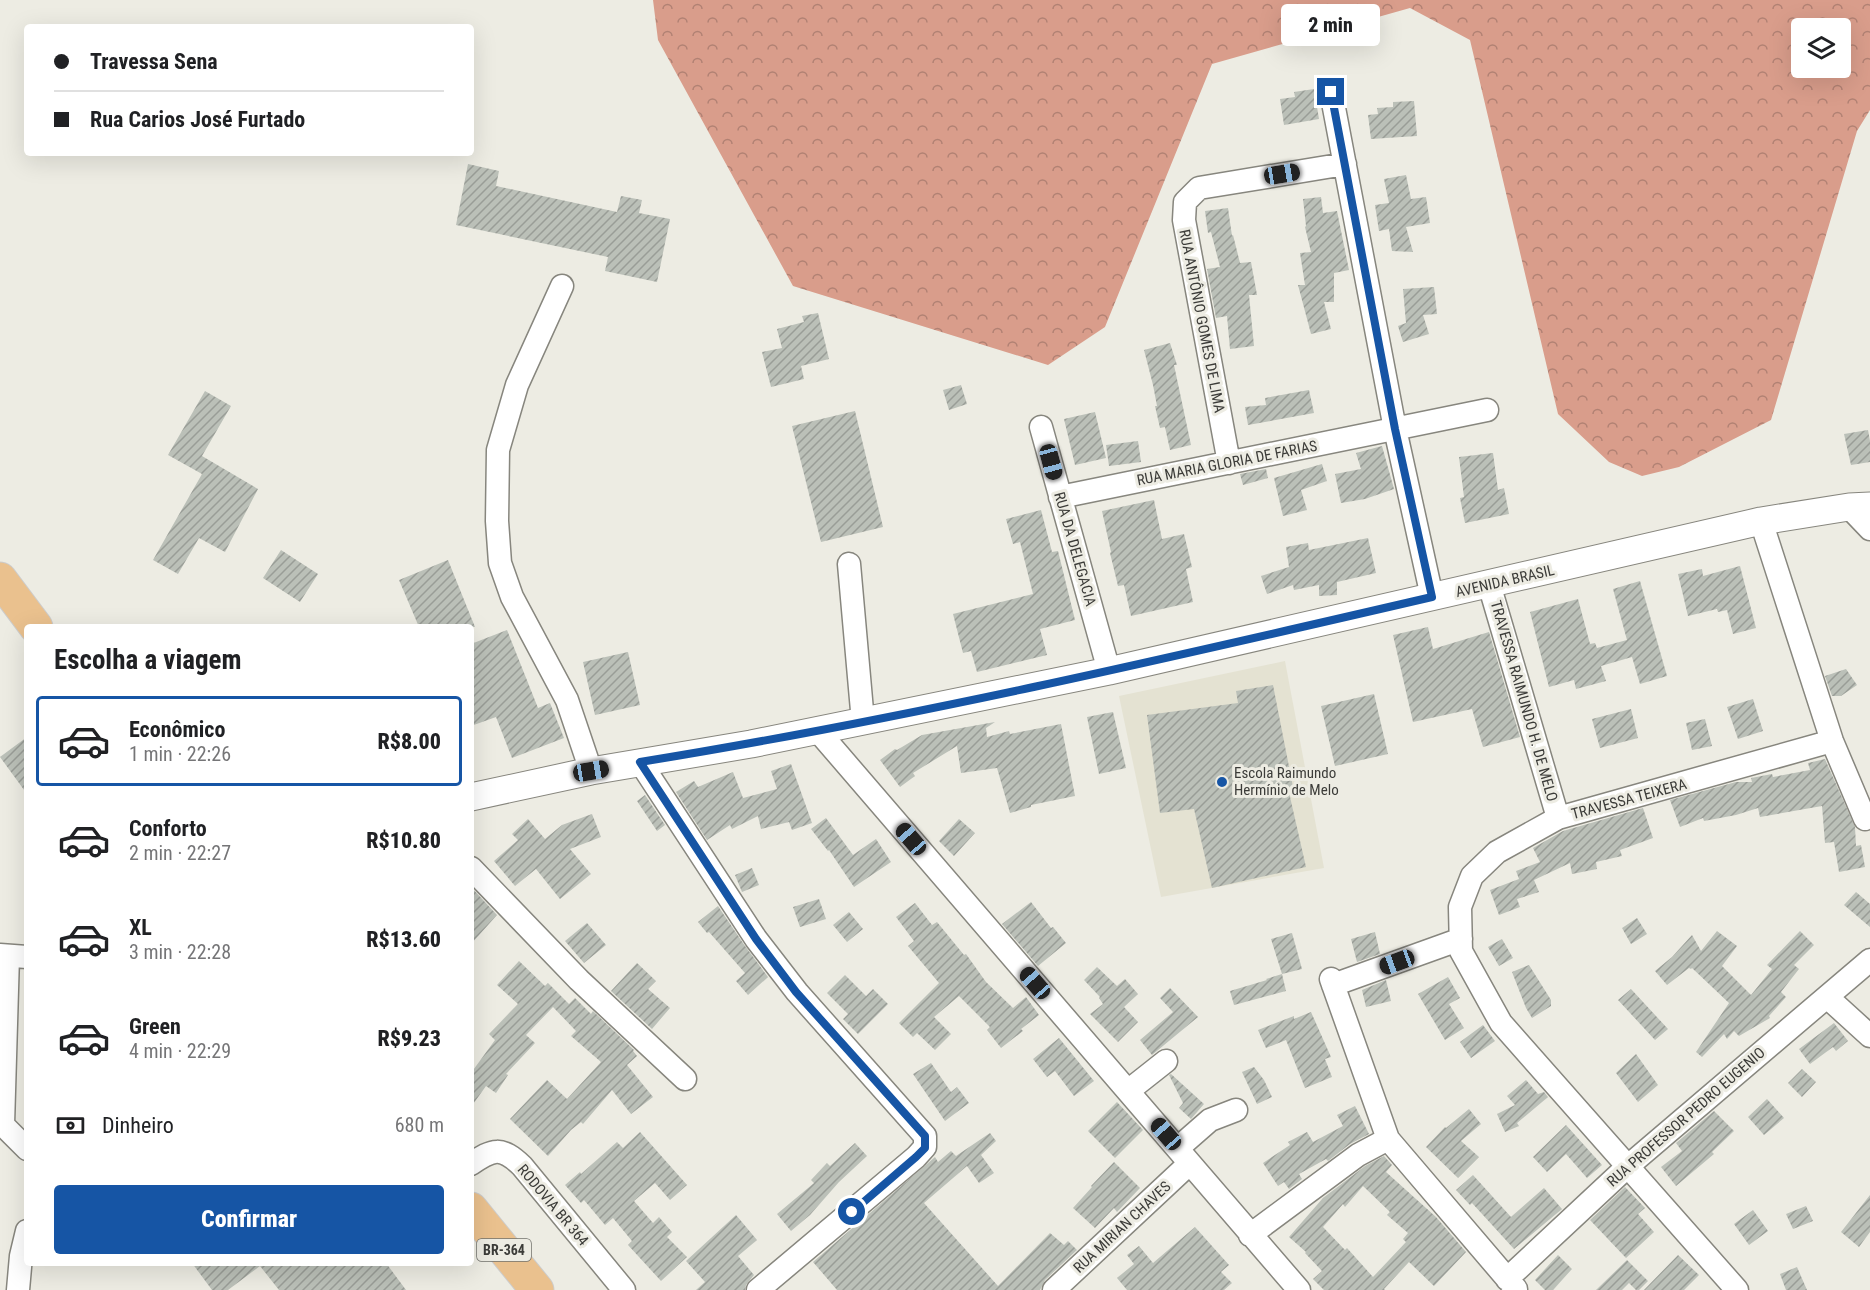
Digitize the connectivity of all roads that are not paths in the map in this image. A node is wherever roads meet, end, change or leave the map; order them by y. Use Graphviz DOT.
graph roads {
  1 [pos="1331,92"];
  2 [pos="1345,164"];
  3 [pos="562,286"];
  4 [pos="1487,410"];
  5 [pos="1041,427"];
  6 [pos="1395,429"];
  7 [pos="1229,463"];
  8 [pos="1060,497"];
  9 [pos="1859,507"];
  10 [pos="1761,521"];
  11 [pos="1870,529"];
  12 [pos="849,564"];
  13 [pos="0,579"];
  14 [pos="1489,584"];
  15 [pos="1432,597"];
  16 [pos="34,624"];
  17 [pos="1109,671"];
  18 [pos="863,722"];
  19 [pos="818,731"];
  20 [pos="1832,741"];
  21 [pos="640,762"];
  22 [pos="591,771"];
  23 [pos="474,796"];
  24 [pos="1558,818"];
  25 [pos="1864,819"];
  26 [pos="474,871"];
  27 [pos="1461,939"];
  28 [pos="12,956"];
  29 [pos="1870,960"];
  30 [pos="1827,997"];
  31 [pos="1870,1036"];
  32 [pos="1166,1061"];
  33 [pos="685,1079"];
  34 [pos="1128,1091"];
  35 [pos="1236,1110"];
  36 [pos="1388,1139"];
  37 [pos="24,1146"];
  38 [pos="1184,1156"];
  39 [pos="474,1162"];
  40 [pos="1627,1167"];
  41 [pos="474,1213"];
  42 [pos="1250,1235"];
  43 [pos="24,1244"];
  44 [pos="1512,1284"];
  45 [pos="1059,1288"];
  46 [pos="18,1290"];
  47 [pos="537,1290"];
  48 [pos="624,1290"];
  49 [pos="758,1290"];
  50 [pos="1299,1290"];
  51 [pos="1737,1290"];
  1 -- 2 [label="street"];
  2 -- 6 [label="street"];
  2 -- 7 [label="street, RUA ANTÔNIO GOMES DE LIMA"];
  3 -- 22 [label="street"];
  4 -- 6 [label="street, RUA MARIA GLORIA DE FARIAS"];
  5 -- 8 [label="street, RUA DA DELEGACIA"];
  6 -- 7 [label="street, RUA MARIA GLORIA DE FARIAS"];
  6 -- 15 [label="street"];
  7 -- 8 [label="street, RUA MARIA GLORIA DE FARIAS"];
  8 -- 17 [label="street, RUA DA DELEGACIA"];
  9 -- 10 [label="street, AVENIDA BRASIL"];
  9 -- 11 [label="street"];
  10 -- 14 [label="street, AVENIDA BRASIL"];
  10 -- 20 [label="street"];
  12 -- 18 [label="street"];
  13 -- 16 [label="main road"];
  14 -- 15 [label="street, AVENIDA BRASIL"];
  14 -- 24 [label="street, TRAVESSA RAIMUNDO H. DE MELO"];
  15 -- 17 [label="street, AVENIDA BRASIL"];
  17 -- 18 [label="street, AVENIDA BRASIL"];
  18 -- 19 [label="street, AVENIDA BRASIL"];
  19 -- 21 [label="street, AVENIDA BRASIL"];
  19 -- 34 [label="street"];
  20 -- 24 [label="street, TRAVESSA TEIXERA"];
  20 -- 25 [label="street"];
  21 -- 22 [label="street, AVENIDA BRASIL"];
  21 -- 49 [label="street"];
  22 -- 23 [label="street, AVENIDA BRASIL"];
  24 -- 27 [label="street, TRAVESSA TEIXERA"];
  26 -- 33 [label="street"];
  27 -- 36 [label="street"];
  27 -- 40 [label="street"];
  28 -- 37 [label="street"];
  29 -- 30 [label="street, RUA PROFESSOR PEDRO EUGENIO"];
  30 -- 31 [label="street"];
  30 -- 40 [label="street, RUA PROFESSOR PEDRO EUGENIO"];
  32 -- 34 [label="street"];
  34 -- 38 [label="street"];
  35 -- 38 [label="street, RUA MIRIAN CHAVES"];
  36 -- 42 [label="street"];
  36 -- 44 [label="street"];
  38 -- 42 [label="street"];
  38 -- 45 [label="street, RUA MIRIAN CHAVES"];
  39 -- 48 [label="street, RODOVIA BR 364"];
  40 -- 44 [label="street, RUA PROFESSOR PEDRO EUGENIO"];
  40 -- 51 [label="street"];
  41 -- 47 [label="main road, BR-364"];
  42 -- 50 [label="street"];
  43 -- 46 [label="street"];
}
